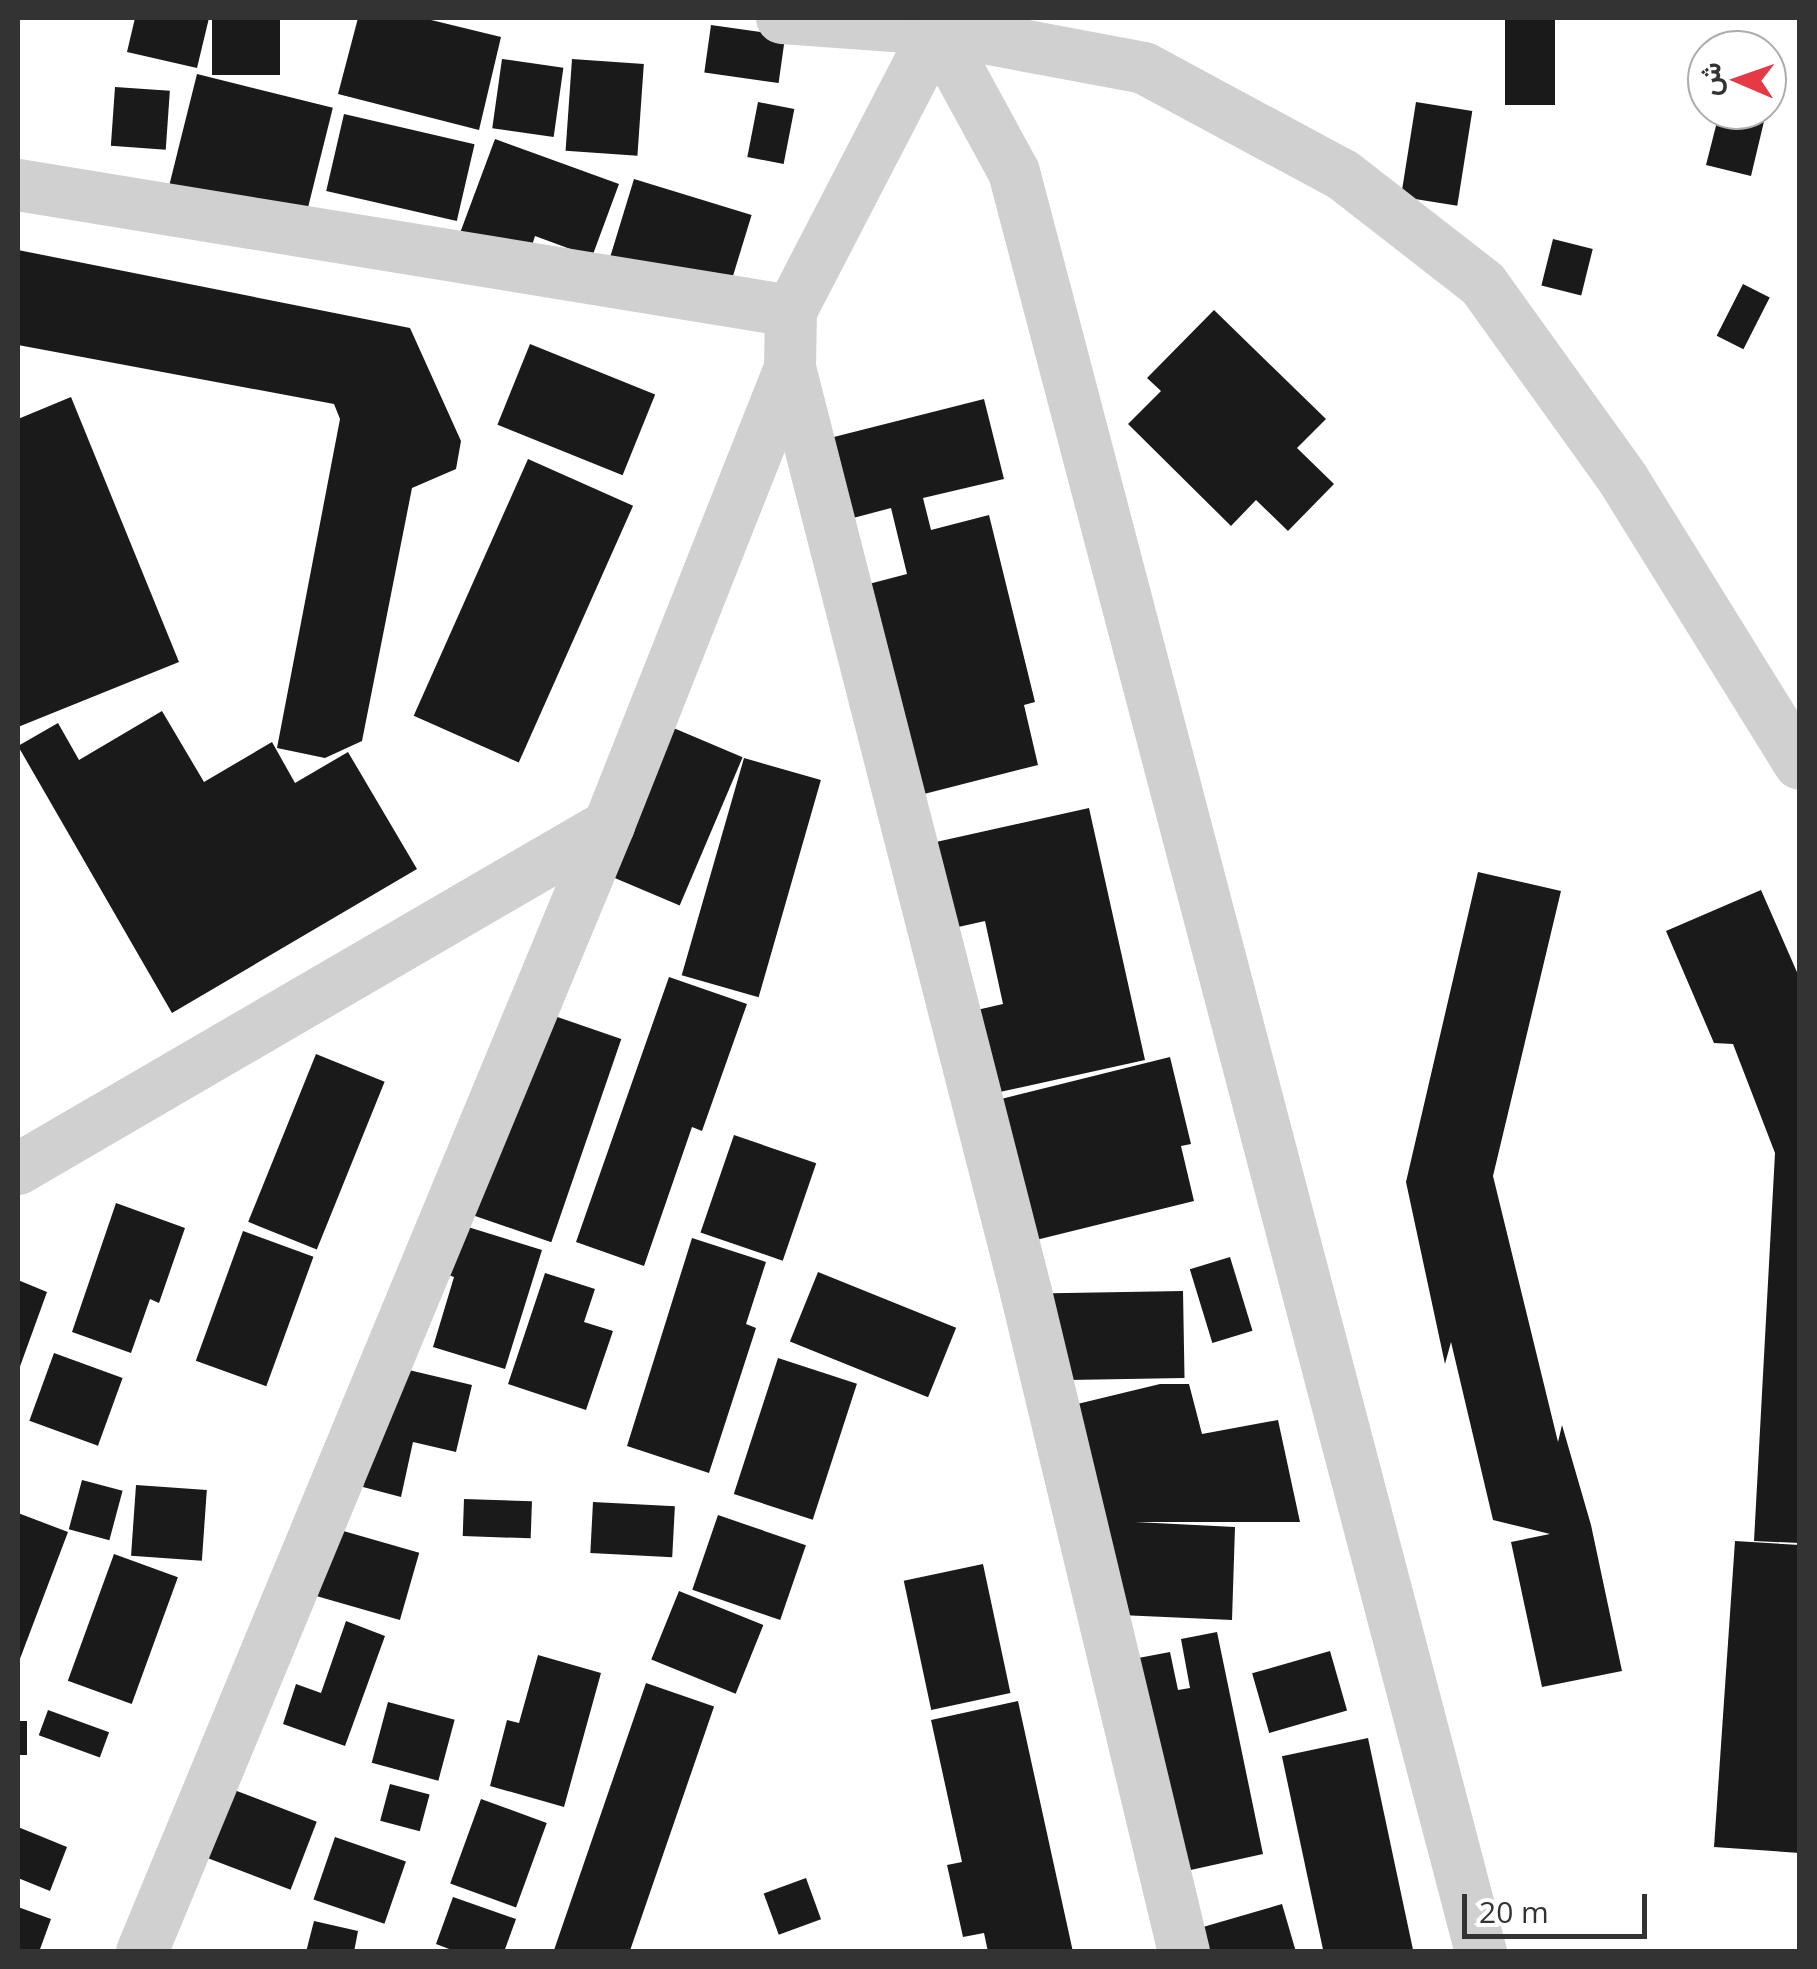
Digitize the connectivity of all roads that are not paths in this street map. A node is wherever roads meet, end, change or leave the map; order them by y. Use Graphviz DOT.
graph roads {
  1 [pos="782,18"];
  2 [pos="939,23"];
  3 [pos="18,185"];
  4 [pos="791,311"];
  5 [pos="790,368"];
  6 [pos="1800,764"];
  7 [pos="609,825"];
  8 [pos="18,1169"];
  9 [pos="142,1952"];
  10 [pos="1184,1952"];
  11 [pos="1481,1952"];
  1 -- 2 [label="street"];
  2 -- 4 [label="street"];
  2 -- 6 [label="street"];
  2 -- 11 [label="street"];
  3 -- 4 [label="street"];
  4 -- 5 [label="street"];
  5 -- 7 [label="street"];
  5 -- 10 [label="street"];
  7 -- 8 [label="street"];
  7 -- 9 [label="street"];
}
